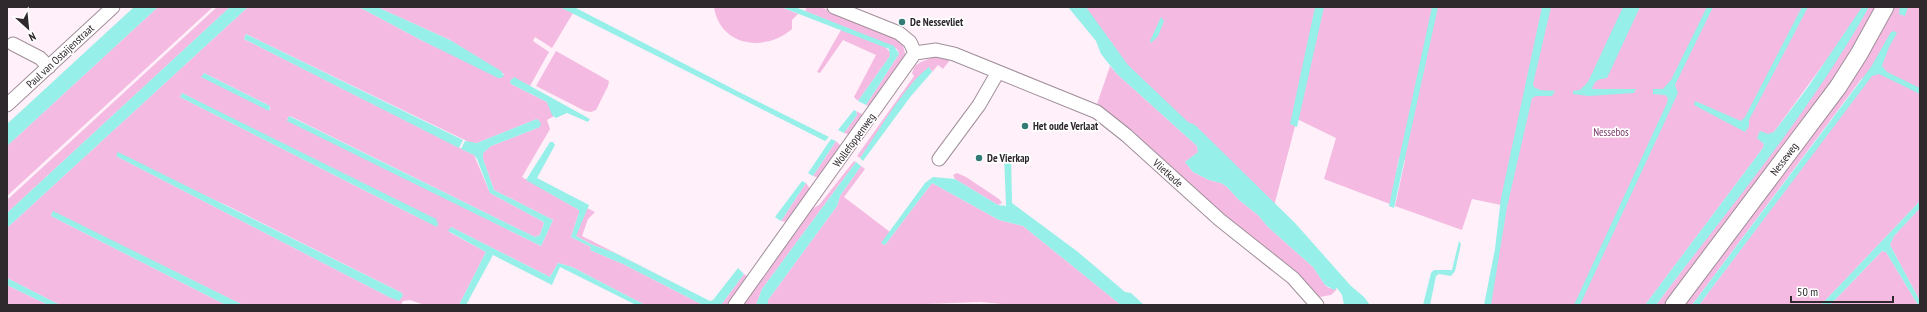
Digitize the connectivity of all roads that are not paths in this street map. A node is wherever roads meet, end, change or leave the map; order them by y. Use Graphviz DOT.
graph roads {
  1 [pos="113,7"];
  2 [pos="834,7"];
  3 [pos="1885,7"];
  4 [pos="13,44"];
  5 [pos="916,53"];
  6 [pos="49,67"];
  7 [pos="998,72"];
  8 [pos="7,105"];
  9 [pos="939,158"];
  10 [pos="735,305"];
  11 [pos="1317,305"];
  12 [pos="1674,305"];
  1 -- 6 [label="street, Paul van Ostaijenstraat"];
  2 -- 5 [label="street"];
  3 -- 12 [label="street, Nesseweg"];
  4 -- 6 [label="street"];
  5 -- 7 [label="street, Vlietkade"];
  5 -- 10 [label="street, Wollefoppenweg"];
  6 -- 8 [label="street, Paul van Ostaijenstraat"];
  7 -- 9 [label="street"];
  7 -- 11 [label="street, Vlietkade"];
}
